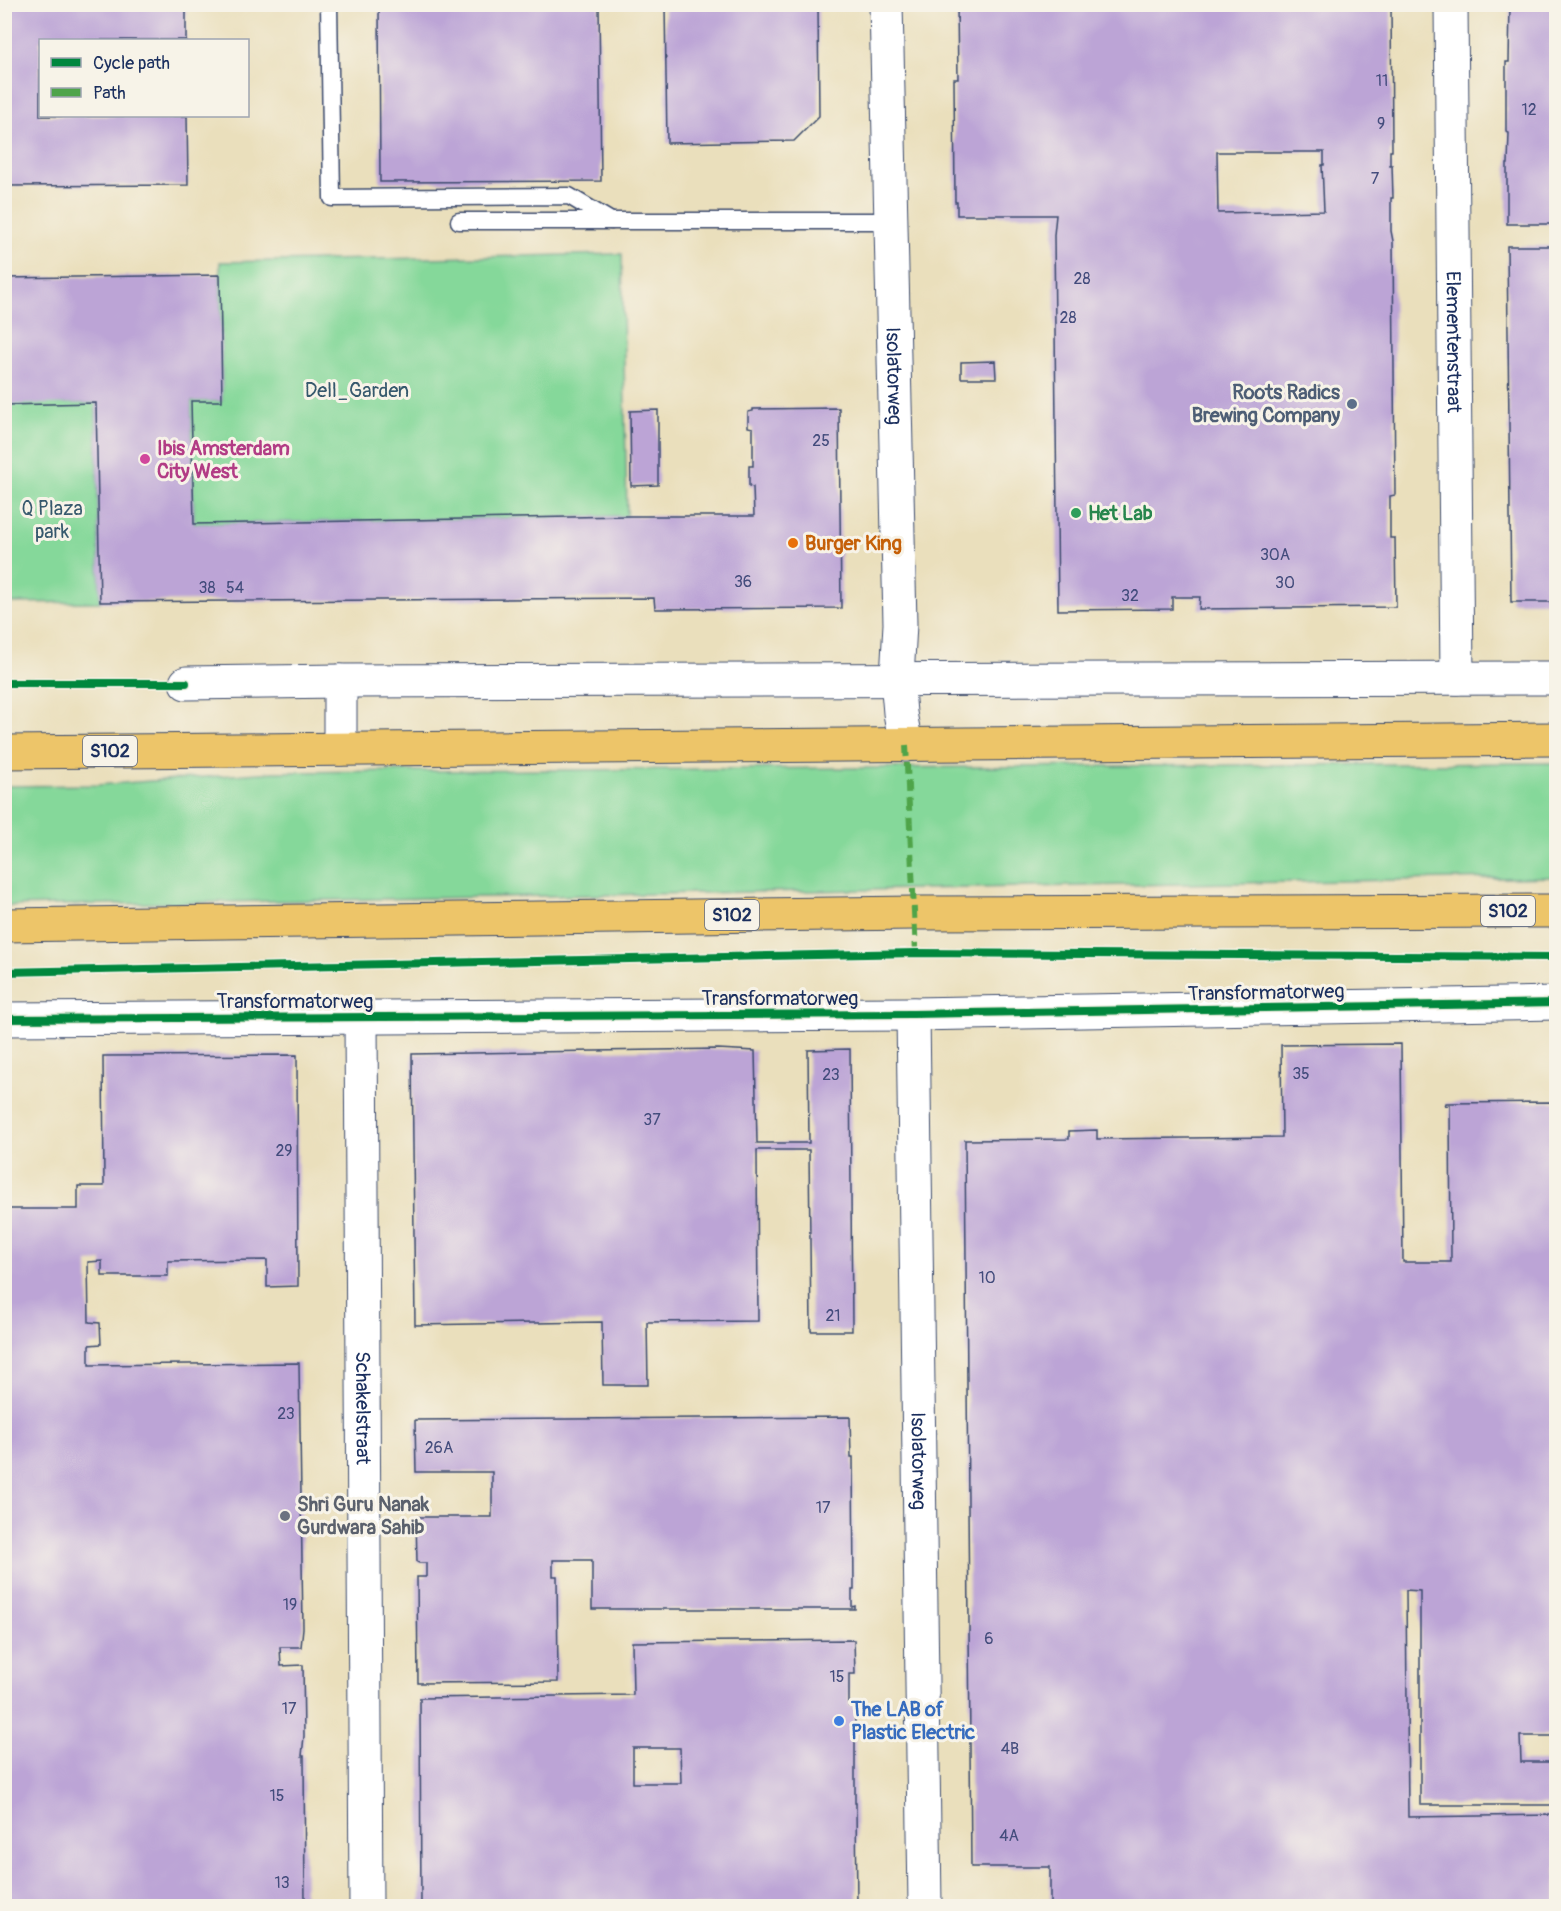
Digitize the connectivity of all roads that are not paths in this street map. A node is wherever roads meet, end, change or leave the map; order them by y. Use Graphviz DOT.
graph roads {
  1 [pos="329,4"];
  2 [pos="886,4"];
  3 [pos="1451,4"];
  4 [pos="459,221"];
  5 [pos="611,221"];
  6 [pos="890,221"];
  7 [pos="897,678"];
  8 [pos="1457,678"];
  9 [pos="1557,678"];
  10 [pos="340,681"];
  11 [pos="186,683"];
  12 [pos="1557,739"];
  13 [pos="906,745"];
  14 [pos="340,749"];
  15 [pos="4,752"];
  16 [pos="1557,910"];
  17 [pos="4,925"];
  18 [pos="1557,1003"];
  19 [pos="913,1014"];
  20 [pos="4,1018"];
  21 [pos="361,1018"];
  22 [pos="366,1906"];
  23 [pos="925,1906"];
  1 -- 5 [label="lane"];
  2 -- 6 [label="street, Isolatorweg"];
  3 -- 8 [label="street, Elementenstraat"];
  4 -- 5 [label="lane"];
  5 -- 6 [label="lane"];
  6 -- 7 [label="street, Isolatorweg"];
  7 -- 8 [label="street"];
  7 -- 10 [label="street"];
  7 -- 13 [label="street, Isolatorweg"];
  8 -- 9 [label="street"];
  10 -- 11 [label="street"];
  10 -- 14 [label="street"];
  12 -- 13 [label="main road, S102"];
  13 -- 14 [label="main road, S102"];
  14 -- 15 [label="main road, S102"];
  16 -- 17 [label="main road, S102"];
  18 -- 19 [label="street, Transformatorweg"];
  19 -- 21 [label="street, Transformatorweg"];
  19 -- 23 [label="street, Isolatorweg"];
  20 -- 21 [label="street, Transformatorweg"];
  21 -- 22 [label="street, Schakelstraat"];
}
